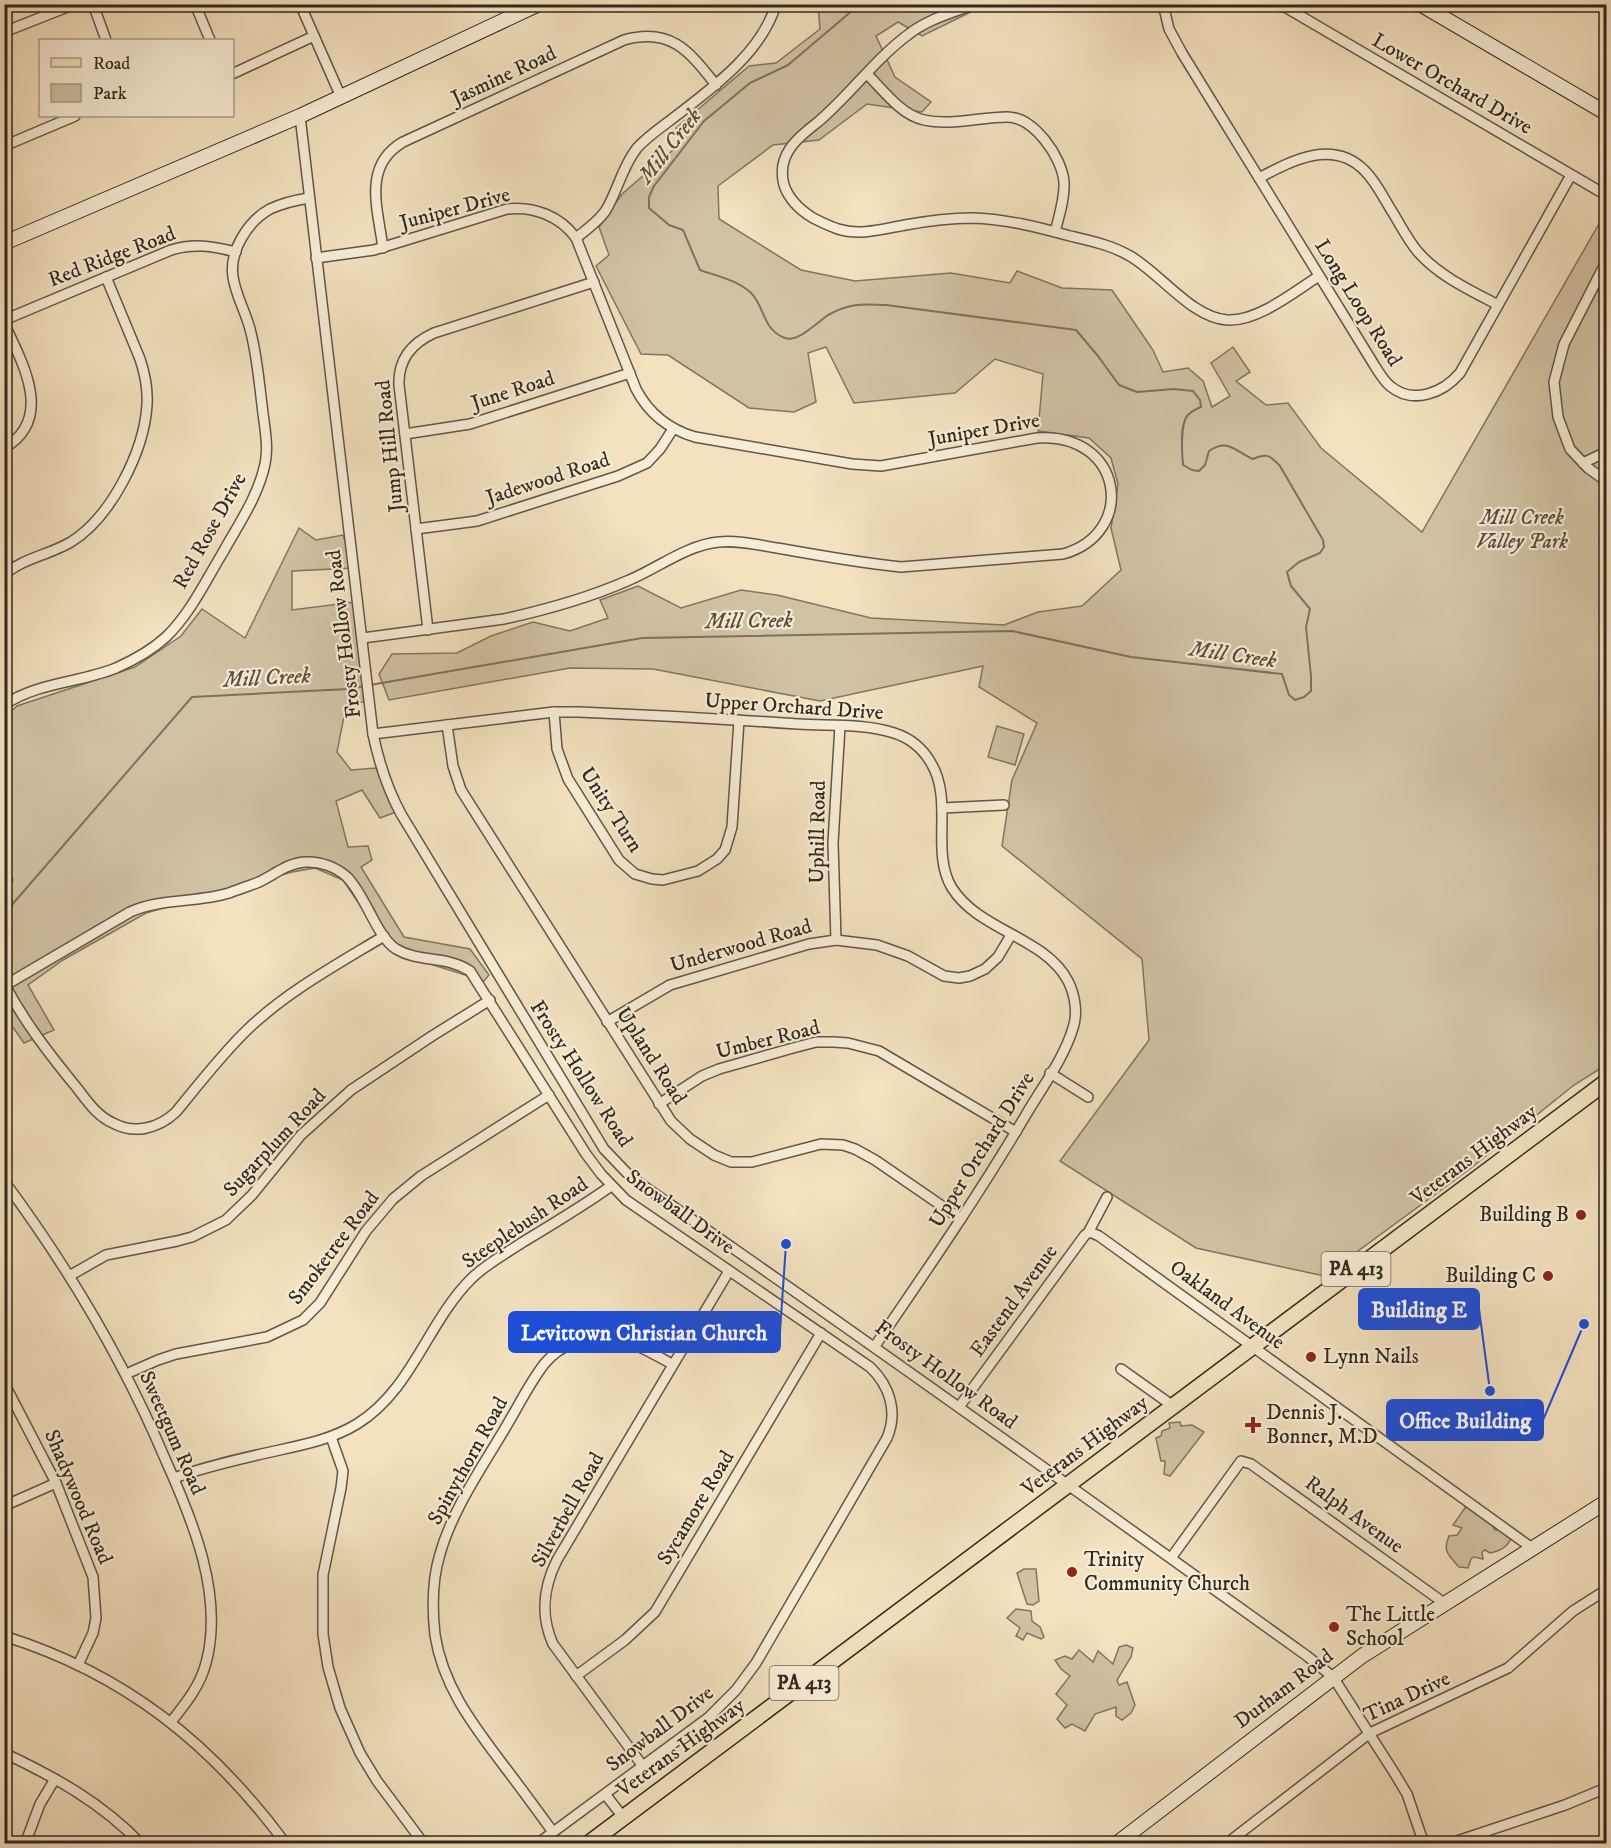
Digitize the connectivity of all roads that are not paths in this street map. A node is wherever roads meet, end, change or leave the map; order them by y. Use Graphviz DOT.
graph roads {
  1 [pos="75,4"];
  2 [pos="93,4"];
  3 [pos="195,4"];
  4 [pos="300,4"];
  5 [pos="539,4"];
  6 [pos="776,4"];
  7 [pos="975,4"];
  8 [pos="1163,4"];
  9 [pos="1280,4"];
  10 [pos="1420,4"];
  11 [pos="1296,8"];
  12 [pos="4,32"];
  13 [pos="314,36"];
  14 [pos="106,39"];
  15 [pos="210,39"];
  16 [pos="234,73"];
  17 [pos="867,74"];
  18 [pos="716,85"];
  19 [pos="341,97"];
  20 [pos="1606,113"];
  21 [pos="300,116"];
  22 [pos="73,117"];
  23 [pos="4,146"];
  24 [pos="1571,175"];
  25 [pos="1259,178"];
  26 [pos="1606,195"];
  27 [pos="309,198"];
  28 [pos="1055,232"];
  29 [pos="576,238"];
  30 [pos="4,243"];
  31 [pos="383,248"];
  32 [pos="236,252"];
  33 [pos="316,258"];
  34 [pos="1606,262"];
  35 [pos="1319,276"];
  36 [pos="106,277"];
  37 [pos="594,282"];
  38 [pos="1498,305"];
  39 [pos="4,322"];
  40 [pos="630,373"];
  41 [pos="673,429"];
  42 [pos="405,434"];
  43 [pos="4,448"];
  44 [pos="1606,452"];
  45 [pos="1583,464"];
  46 [pos="1606,481"];
  47 [pos="416,529"];
  48 [pos="4,575"];
  49 [pos="428,630"];
  50 [pos="363,638"];
  51 [pos="4,705"];
  52 [pos="554,712"];
  53 [pos="739,720"];
  54 [pos="447,725"];
  55 [pos="840,726"];
  56 [pos="373,734"];
  57 [pos="1005,805"];
  58 [pos="942,808"];
  59 [pos="1011,935"];
  60 [pos="384,936"];
  61 [pos="836,940"];
  62 [pos="5,986"];
  63 [pos="490,1000"];
  64 [pos="607,1022"];
  65 [pos="1050,1073"];
  66 [pos="1606,1082"];
  67 [pos="549,1095"];
  68 [pos="1089,1097"];
  69 [pos="659,1104"];
  70 [pos="1016,1131"];
  71 [pos="4,1181"];
  72 [pos="611,1186"];
  73 [pos="1107,1197"];
  74 [pos="961,1219"];
  75 [pos="1088,1233"];
  76 [pos="729,1271"];
  77 [pos="71,1275"];
  78 [pos="821,1333"];
  79 [pos="875,1346"];
  80 [pos="1254,1346"];
  81 [pos="672,1364"];
  82 [pos="1121,1369"];
  83 [pos="126,1374"];
  84 [pos="4,1383"];
  85 [pos="1173,1406"];
  86 [pos="959,1407"];
  87 [pos="331,1437"];
  88 [pos="174,1478"];
  89 [pos="56,1483"];
  90 [pos="1068,1485"];
  91 [pos="1606,1502"];
  92 [pos="4,1506"];
  93 [pos="1532,1548"];
  94 [pos="1171,1558"];
  95 [pos="1606,1590"];
  96 [pos="1444,1603"];
  97 [pos="4,1636"];
  98 [pos="78,1665"];
  99 [pos="576,1676"];
  100 [pos="1334,1677"];
  101 [pos="171,1722"];
  102 [pos="1370,1733"];
  103 [pos="4,1753"];
  104 [pos="642,1765"];
  105 [pos="55,1779"];
  106 [pos="1606,1788"];
  107 [pos="605,1794"];
  108 [pos="623,1817"];
  109 [pos="553,1832"];
  110 [pos="25,1844"];
  111 [pos="141,1844"];
  112 [pos="286,1844"];
  113 [pos="424,1844"];
  114 [pos="537,1844"];
  115 [pos="588,1844"];
  116 [pos="1116,1844"];
  117 [pos="1226,1844"];
  118 [pos="1424,1844"];
  119 [pos="1448,1844"];
  1 -- 12 [label="street"];
  2 -- 14 [label="street"];
  3 -- 15 [label="street"];
  4 -- 13 [label="street"];
  5 -- 19 [label="main road"];
  6 -- 18 [label="street"];
  7 -- 17 [label="street"];
  8 -- 25 [label="street, Long Loop Road"];
  9 -- 11 [label="street, Lower Orchard Drive"];
  10 -- 20 [label="main road"];
  11 -- 24 [label="street, Lower Orchard Drive"];
  13 -- 16 [label="street"];
  13 -- 19 [label="street"];
  17 -- 28 [label="street"];
  17 -- 28 [label="street"];
  18 -- 29 [label="street"];
  18 -- 31 [label="street, Jasmine Road"];
  19 -- 21 [label="main road"];
  21 -- 27 [label="street, Frosty Hollow Road"];
  21 -- 30 [label="main road"];
  22 -- 23 [label="street"];
  24 -- 26 [label="street, Lower Orchard Drive"];
  24 -- 38 [label="street, Long Loop Road"];
  25 -- 35 [label="street, Long Loop Road"];
  25 -- 38 [label="street"];
  27 -- 32 [label="street, Red Rose Drive"];
  27 -- 33 [label="street, Frosty Hollow Road"];
  28 -- 35 [label="street"];
  29 -- 31 [label="street, Juniper Drive"];
  29 -- 37 [label="street, Juniper Drive"];
  31 -- 33 [label="street, Juniper Drive"];
  32 -- 36 [label="street, Red Ridge Road"];
  32 -- 51 [label="street, Red Rose Drive"];
  33 -- 50 [label="street, Frosty Hollow Road"];
  34 -- 45 [label="street"];
  35 -- 38 [label="street, Long Loop Road"];
  36 -- 39 [label="street, Red Ridge Road"];
  36 -- 48 [label="street"];
  37 -- 40 [label="street, Juniper Drive"];
  37 -- 42 [label="street, Jump Hill Road"];
  39 -- 43 [label="street"];
  40 -- 41 [label="street, Juniper Drive"];
  40 -- 42 [label="street, June Road"];
  41 -- 47 [label="street, Jadewood Road"];
  41 -- 49 [label="street, Juniper Drive"];
  42 -- 47 [label="street, Jump Hill Road"];
  44 -- 45 [label="street"];
  45 -- 46 [label="street"];
  47 -- 49 [label="street, Jump Hill Road"];
  49 -- 50 [label="street, Juniper Drive"];
  50 -- 56 [label="street, Frosty Hollow Road"];
  52 -- 53 [label="street, Upper Orchard Drive"];
  52 -- 53 [label="street, Unity Turn"];
  52 -- 54 [label="street, Upper Orchard Drive"];
  53 -- 55 [label="street, Upper Orchard Drive"];
  54 -- 56 [label="street, Upper Orchard Drive"];
  54 -- 64 [label="street, Upland Road"];
  55 -- 58 [label="street, Upper Orchard Drive"];
  55 -- 61 [label="street, Uphill Road"];
  56 -- 79 [label="street, Frosty Hollow Road"];
  57 -- 58 [label="street"];
  58 -- 59 [label="street, Upper Orchard Drive"];
  59 -- 61 [label="street, Underwood Road"];
  59 -- 65 [label="street, Upper Orchard Drive"];
  60 -- 62 [label="street, Snowball Drive"];
  60 -- 62 [label="street"];
  60 -- 63 [label="street, Snowball Drive"];
  61 -- 64 [label="street, Underwood Road"];
  63 -- 67 [label="street, Snowball Drive"];
  63 -- 77 [label="street, Sugarplum Road"];
  64 -- 69 [label="street, Upland Road"];
  65 -- 68 [label="street"];
  65 -- 70 [label="street, Upper Orchard Drive"];
  66 -- 80 [label="main road, Veterans Highway / PA 413"];
  67 -- 72 [label="street, Snowball Drive"];
  67 -- 83 [label="street, Smoketree Road"];
  69 -- 70 [label="street, Umber Road"];
  69 -- 74 [label="street, Upland Road"];
  70 -- 74 [label="street, Upper Orchard Drive"];
  71 -- 77 [label="street, Sweetgum Road"];
  72 -- 76 [label="street, Snowball Drive"];
  72 -- 87 [label="street, Steeplebush Road"];
  73 -- 75 [label="street, Eastend Avenue"];
  74 -- 79 [label="street, Upper Orchard Drive"];
  75 -- 80 [label="street, Oakland Avenue"];
  75 -- 86 [label="street, Eastend Avenue"];
  76 -- 78 [label="street, Snowball Drive"];
  76 -- 81 [label="street, Silverbell Road"];
  77 -- 83 [label="street, Sweetgum Road"];
  78 -- 99 [label="street, Sycamore Road"];
  78 -- 104 [label="street, Snowball Drive"];
  79 -- 86 [label="street, Frosty Hollow Road"];
  80 -- 85 [label="main road, Veterans Highway / PA 413"];
  80 -- 93 [label="street, Oakland Avenue"];
  81 -- 99 [label="street, Silverbell Road"];
  81 -- 109 [label="street, Spinythorn Road"];
  82 -- 85 [label="street"];
  83 -- 88 [label="street, Sweetgum Road"];
  84 -- 89 [label="street, Shadywood Road"];
  85 -- 90 [label="main road, Veterans Highway / PA 413"];
  86 -- 90 [label="street, Frosty Hollow Road"];
  87 -- 88 [label="street, Steeplebush Road"];
  87 -- 113 [label="street"];
  88 -- 101 [label="street, Sweetgum Road"];
  89 -- 92 [label="street"];
  89 -- 98 [label="street, Shadywood Road"];
  90 -- 94 [label="street, Frosty Hollow Road"];
  90 -- 108 [label="main road, Veterans Highway / PA 413"];
  91 -- 93 [label="main road, Durham Road"];
  93 -- 96 [label="main road, Durham Road"];
  94 -- 96 [label="street, Ralph Avenue"];
  94 -- 100 [label="street, Frosty Hollow Road"];
  95 -- 102 [label="street, Tina Drive"];
  96 -- 100 [label="main road, Durham Road"];
  97 -- 98 [label="street"];
  98 -- 101 [label="street"];
  99 -- 104 [label="street, Silverbell Road"];
  100 -- 102 [label="street, Frosty Hollow Road"];
  100 -- 116 [label="main road, Durham Road"];
  101 -- 112 [label="street"];
  102 -- 117 [label="street, Tina Drive"];
  102 -- 118 [label="street, Frosty Hollow Road"];
  103 -- 105 [label="street"];
  104 -- 107 [label="street, Snowball Drive"];
  105 -- 110 [label="street"];
  105 -- 111 [label="street"];
  106 -- 119 [label="street"];
  107 -- 108 [label="street"];
  107 -- 109 [label="street, Snowball Drive"];
  108 -- 115 [label="main road, Veterans Highway / PA 413"];
  109 -- 114 [label="street, Snowball Drive"];
}
